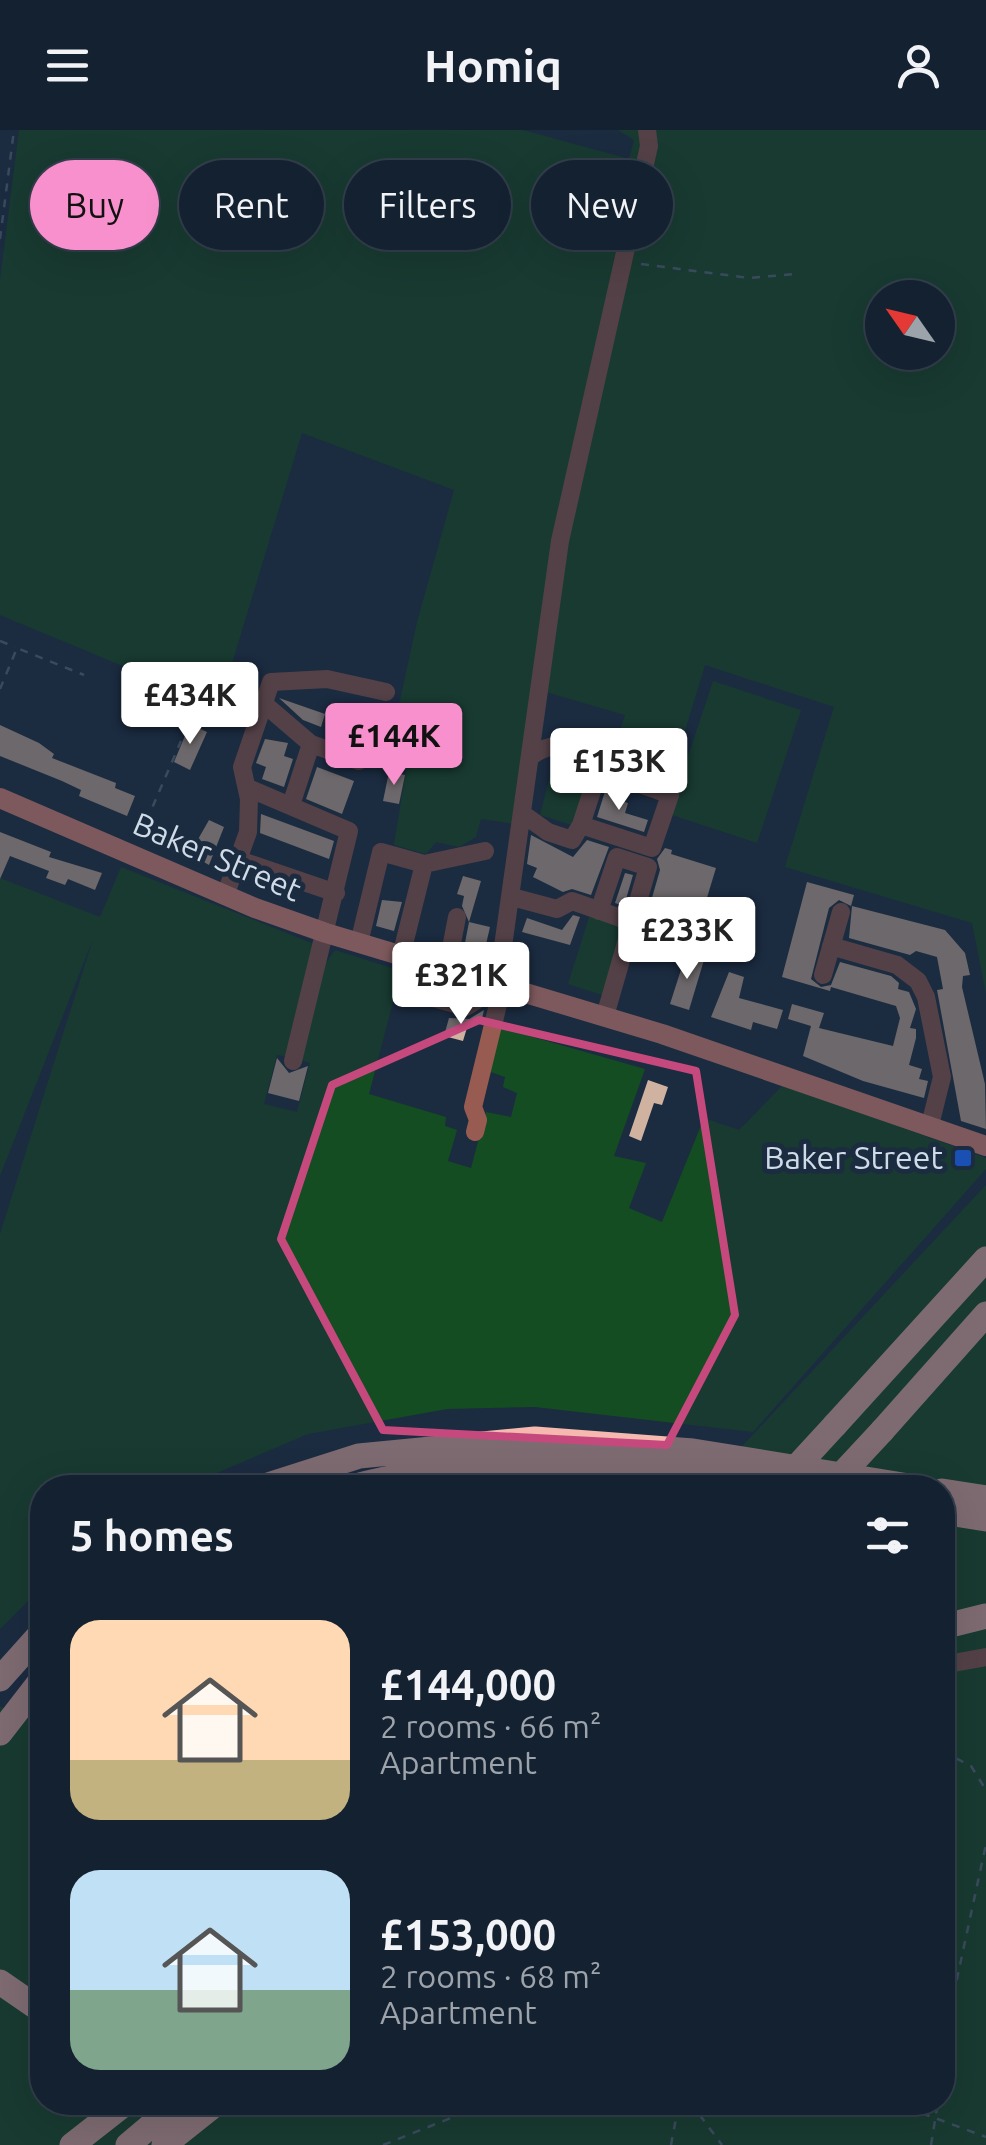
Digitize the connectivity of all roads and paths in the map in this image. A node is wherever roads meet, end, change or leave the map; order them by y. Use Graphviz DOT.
graph roads {
  1 [pos="14,130"];
  2 [pos="648,130"];
  3 [pos="0,239"];
  4 [pos="625,262"];
  5 [pos="794,274"];
  6 [pos="0,641"];
  7 [pos="17,648"];
  8 [pos="84,675"];
  9 [pos="0,689"];
  10 [pos="386,692"];
  11 [pos="262,702"];
  12 [pos="182,741"];
  13 [pos="311,744"];
  14 [pos="530,756"];
  15 [pos="359,761"];
  16 [pos="600,766"];
  17 [pos="248,788"];
  18 [pos="0,798"];
  19 [pos="291,805"];
  20 [pos="522,814"];
  21 [pos="580,825"];
  22 [pos="485,851"];
  23 [pos="132,854"];
  24 [pos="650,857"];
  25 [pos="239,860"];
  26 [pos="424,864"];
  27 [pos="336,893"];
  28 [pos="225,896"];
  29 [pos="512,897"];
  30 [pos="599,911"];
  31 [pos="841,912"];
  32 [pos="457,917"];
  33 [pos="632,922"];
  34 [pos="326,934"];
  35 [pos="359,943"];
  36 [pos="831,946"];
  37 [pos="401,956"];
  38 [pos="440,967"];
  39 [pos="823,975"];
  40 [pos="496,982"];
  41 [pos="605,1016"];
  42 [pos="293,1060"];
  43 [pos="930,1124"];
  44 [pos="475,1132"];
  45 [pos="986,1146"];
  46 [pos="986,1259"];
  47 [pos="986,1314"];
  48 [pos="300,1475"];
  49 [pos="417,1475"];
  50 [pos="692,1475"];
  51 [pos="790,1475"];
  52 [pos="841,1475"];
  53 [pos="841,1475"];
  54 [pos="955,1493"];
  55 [pos="986,1498"];
  56 [pos="955,1514"];
  57 [pos="986,1518"];
  58 [pos="986,1616"];
  59 [pos="955,1623"];
  60 [pos="30,1646"];
  61 [pos="986,1657"];
  62 [pos="955,1663"];
  63 [pos="0,1680"];
  64 [pos="30,1694"];
  65 [pos="0,1733"];
  66 [pos="955,1758"];
  67 [pos="986,1790"];
  68 [pos="986,1844"];
  69 [pos="0,1982"];
  70 [pos="955,1988"];
  71 [pos="30,2003"];
  72 [pos="110,2115"];
  73 [pos="164,2115"];
  74 [pos="202,2115"];
  75 [pos="459,2115"];
  76 [pos="677,2115"];
  77 [pos="700,2115"];
  78 [pos="928,2115"];
  79 [pos="936,2115"];
  80 [pos="936,2118"];
  81 [pos="986,2136"];
  82 [pos="72,2145"];
  83 [pos="128,2145"];
  84 [pos="164,2145"];
  85 [pos="383,2145"];
  86 [pos="671,2145"];
  87 [pos="722,2145"];
  88 [pos="931,2145"];
  1 -- 3 [label="path"];
  2 -- 4 [label="street"];
  4 -- 5 [label="path"];
  4 -- 14 [label="street"];
  6 -- 7 [label="path"];
  7 -- 8 [label="path"];
  7 -- 9 [label="path"];
  10 -- 11 [label="street"];
  11 -- 13 [label="street"];
  11 -- 17 [label="street"];
  12 -- 23 [label="path"];
  13 -- 15 [label="street"];
  13 -- 19 [label="street"];
  14 -- 16 [label="street"];
  14 -- 20 [label="street"];
  16 -- 21 [label="street"];
  16 -- 24 [label="street"];
  17 -- 19 [label="street"];
  17 -- 25 [label="street"];
  18 -- 23 [label="main road, Baker Street"];
  19 -- 27 [label="street"];
  20 -- 21 [label="street"];
  20 -- 29 [label="street"];
  21 -- 24 [label="street"];
  22 -- 26 [label="street"];
  23 -- 28 [label="main road, Baker Street"];
  24 -- 30 [label="street"];
  24 -- 33 [label="street"];
  25 -- 27 [label="street"];
  25 -- 28 [label="street"];
  26 -- 35 [label="street"];
  26 -- 37 [label="street"];
  27 -- 34 [label="street"];
  28 -- 34 [label="main road, Baker Street"];
  29 -- 30 [label="street"];
  29 -- 40 [label="street"];
  30 -- 33 [label="street"];
  31 -- 36 [label="street"];
  32 -- 38 [label="street"];
  33 -- 41 [label="street"];
  34 -- 35 [label="main road, Baker Street"];
  34 -- 42 [label="street"];
  35 -- 37 [label="main road, Baker Street"];
  36 -- 39 [label="street"];
  36 -- 43 [label="street"];
  37 -- 38 [label="main road, Baker Street"];
  38 -- 40 [label="main road, Baker Street"];
  38 -- 40 [label="street"];
  40 -- 41 [label="main road, Baker Street"];
  40 -- 44 [label="street"];
  41 -- 43 [label="main road, Baker Street"];
  43 -- 45 [label="main road, Baker Street"];
  46 -- 51 [label="highway, bridge"];
  47 -- 52 [label="highway, bridge"];
  48 -- 53 [label="highway"];
  49 -- 50 [label="highway"];
  54 -- 55 [label="highway"];
  56 -- 57 [label="highway"];
  58 -- 59 [label="highway"];
  60 -- 63 [label="highway"];
  61 -- 62 [label="street"];
  64 -- 65 [label="highway"];
  66 -- 67 [label="path"];
  68 -- 70 [label="path"];
  69 -- 71 [label="highway"];
  72 -- 82 [label="highway"];
  73 -- 83 [label="highway"];
  74 -- 84 [label="highway"];
  75 -- 85 [label="path"];
  76 -- 86 [label="path"];
  77 -- 87 [label="path"];
  78 -- 80 [label="path"];
  79 -- 80 [label="path"];
  80 -- 81 [label="path"];
  80 -- 88 [label="path"];
}
